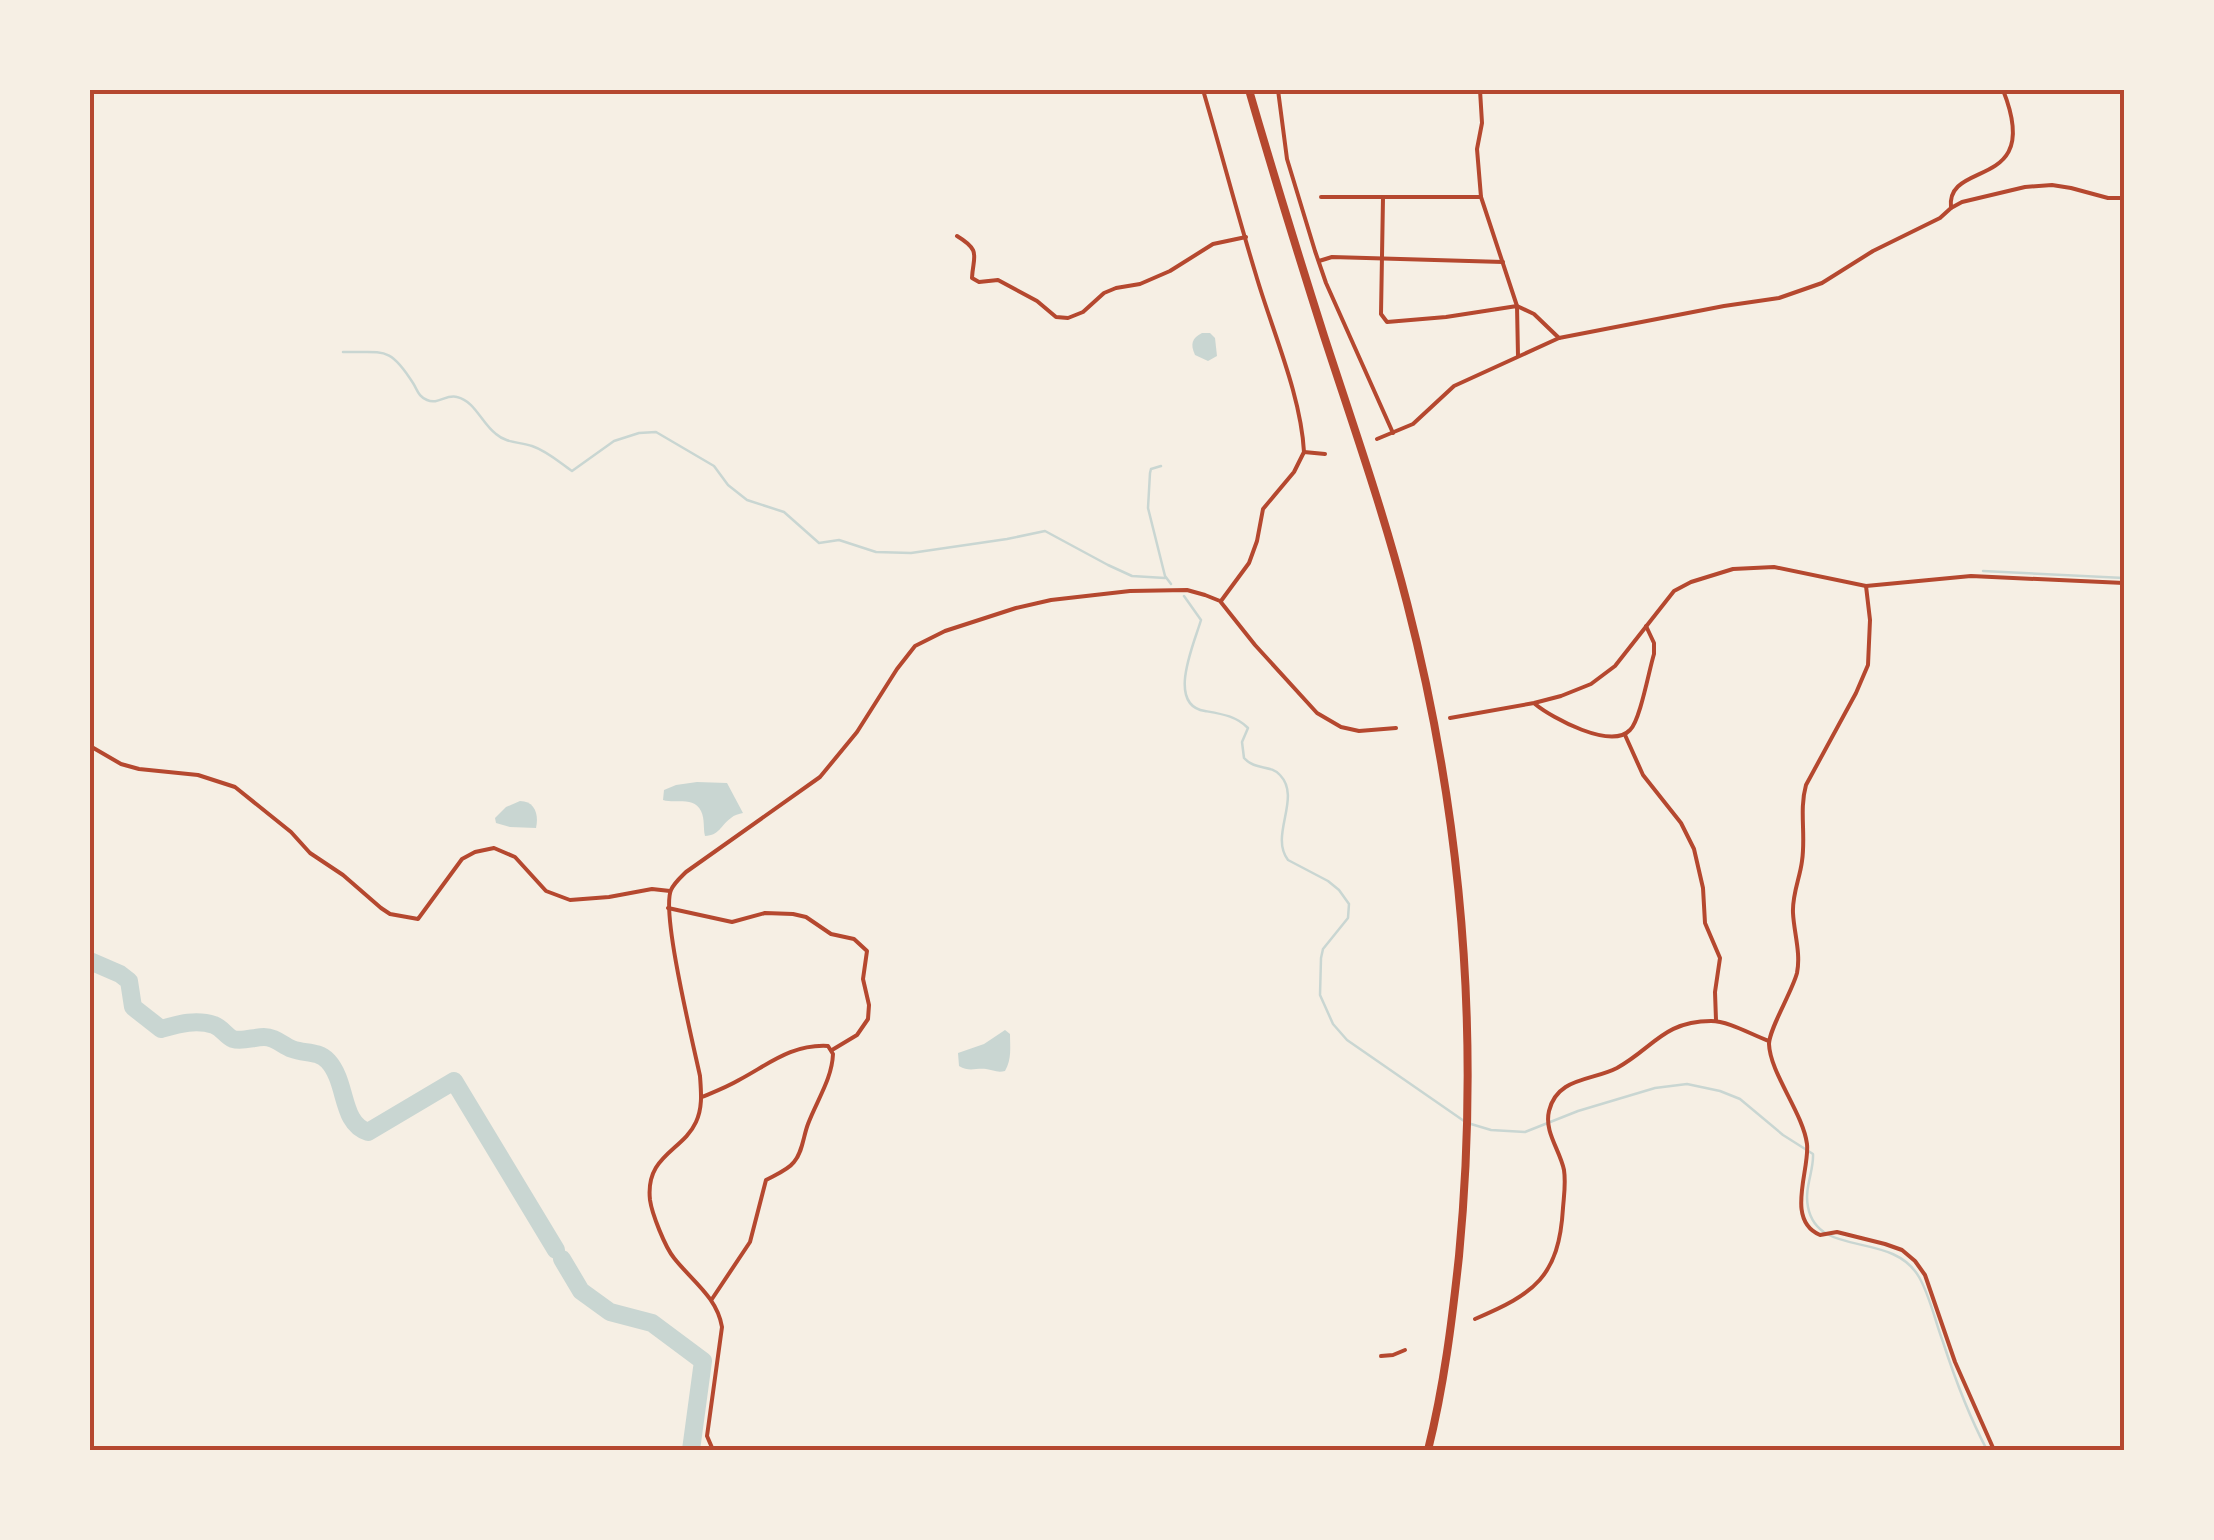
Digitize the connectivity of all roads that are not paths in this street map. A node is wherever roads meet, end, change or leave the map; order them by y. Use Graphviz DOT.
graph roads {
  1 [pos="1203,90"];
  2 [pos="1250,90"];
  3 [pos="1278,90"];
  4 [pos="1480,90"];
  5 [pos="2003,90"];
  6 [pos="1321,197"];
  7 [pos="1481,197"];
  8 [pos="1383,198"];
  9 [pos="2124,198"];
  10 [pos="1951,208"];
  11 [pos="957,236"];
  12 [pos="1246,237"];
  13 [pos="1382,258"];
  14 [pos="1318,261"];
  15 [pos="1503,262"];
  16 [pos="1517,306"];
  17 [pos="1559,338"];
  18 [pos="1518,356"];
  19 [pos="1393,434"];
  20 [pos="1377,440"];
  21 [pos="1304,452"];
  22 [pos="1325,454"];
  23 [pos="2124,582"];
  24 [pos="1866,586"];
  25 [pos="1220,601"];
  26 [pos="1646,626"];
  27 [pos="1534,703"];
  28 [pos="1450,718"];
  29 [pos="1396,728"];
  30 [pos="1625,734"];
  31 [pos="90,746"];
  32 [pos="670,891"];
  33 [pos="668,908"];
  34 [pos="1716,1020"];
  35 [pos="1769,1041"];
  36 [pos="832,1050"];
  37 [pos="702,1097"];
  38 [pos="712,1299"];
  39 [pos="1475,1320"];
  40 [pos="1404,1350"];
  41 [pos="1380,1356"];
  42 [pos="713,1450"];
  43 [pos="1428,1450"];
  44 [pos="1994,1450"];
  1 -- 12 [label="street"];
  2 -- 43 [label="highway"];
  3 -- 14 [label="street"];
  4 -- 7 [label="street"];
  5 -- 10 [label="street"];
  6 -- 8 [label="street"];
  7 -- 8 [label="street"];
  7 -- 15 [label="street"];
  8 -- 13 [label="street"];
  9 -- 10 [label="street"];
  10 -- 17 [label="street"];
  11 -- 12 [label="street"];
  12 -- 21 [label="street"];
  13 -- 14 [label="street"];
  13 -- 15 [label="street"];
  13 -- 16 [label="street"];
  14 -- 19 [label="street"];
  15 -- 16 [label="street"];
  16 -- 17 [label="street"];
  16 -- 18 [label="street"];
  17 -- 18 [label="street"];
  18 -- 19 [label="street"];
  19 -- 20 [label="street"];
  21 -- 22 [label="street"];
  21 -- 25 [label="street"];
  23 -- 24 [label="street"];
  24 -- 26 [label="street"];
  24 -- 35 [label="street"];
  25 -- 29 [label="street"];
  25 -- 32 [label="street"];
  26 -- 27 [label="street"];
  26 -- 30 [label="street"];
  27 -- 28 [label="street"];
  27 -- 30 [label="street"];
  30 -- 34 [label="street"];
  31 -- 32 [label="street"];
  32 -- 33 [label="street"];
  33 -- 36 [label="street"];
  33 -- 37 [label="street"];
  34 -- 35 [label="street"];
  34 -- 39 [label="street"];
  35 -- 44 [label="street"];
  36 -- 37 [label="street"];
  36 -- 38 [label="street"];
  37 -- 38 [label="street"];
  38 -- 42 [label="street"];
  40 -- 41 [label="street"];
}
